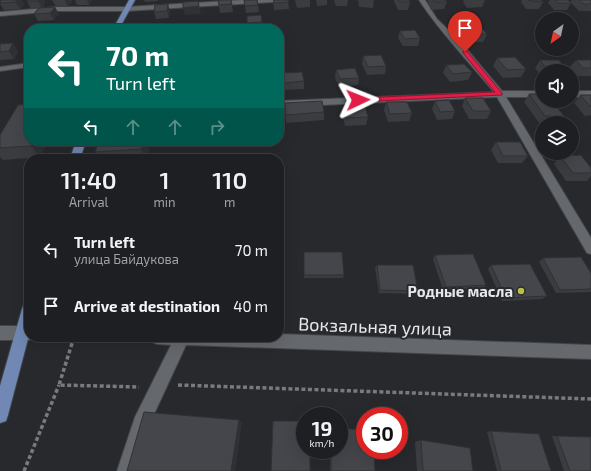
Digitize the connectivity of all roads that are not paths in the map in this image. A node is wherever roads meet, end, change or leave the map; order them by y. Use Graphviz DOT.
graph roads {
  1 [pos="132,0"];
  2 [pos="273,0"];
  3 [pos="422,0"];
  4 [pos="126,9"];
  5 [pos="0,14"];
  6 [pos="118,24"];
  7 [pos="24,66"];
  8 [pos="0,69"];
  9 [pos="500,94"];
  10 [pos="535,94"];
  11 [pos="579,94"];
  12 [pos="591,94"];
  13 [pos="284,104"];
  14 [pos="591,249"];
  15 [pos="0,332"];
  16 [pos="24,332"];
  17 [pos="24,335"];
  18 [pos="284,341"];
  19 [pos="180,342"];
  20 [pos="591,352"];
  21 [pos="0,415"];
  22 [pos="126,471"];
  1 -- 4 [label="main road"];
  2 -- 4 [label="street"];
  3 -- 9 [label="street"];
  4 -- 5 [label="street"];
  4 -- 6 [label="main road"];
  7 -- 8 [label="street"];
  9 -- 10 [label="street"];
  9 -- 13 [label="street"];
  9 -- 14 [label="street"];
  11 -- 12 [label="street"];
  15 -- 16 [label="street"];
  17 -- 21 [label="main road"];
  18 -- 20 [label="street, Вокзальная улица"];
  19 -- 22 [label="street"];
}
